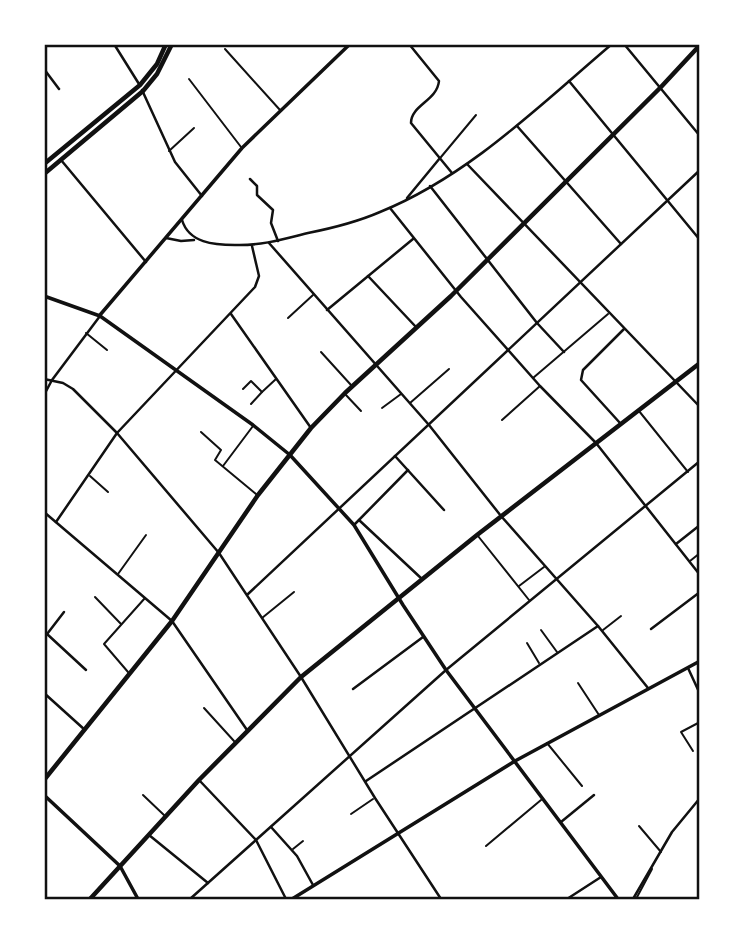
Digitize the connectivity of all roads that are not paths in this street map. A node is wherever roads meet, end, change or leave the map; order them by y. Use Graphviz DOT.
graph roads {
  1 [pos="114,44"];
  2 [pos="166,44"];
  3 [pos="172,44"];
  4 [pos="409,44"];
  5 [pos="612,44"];
  6 [pos="624,44"];
  7 [pos="347,45"];
  8 [pos="700,46"];
  9 [pos="225,50"];
  10 [pos="44,69"];
  11 [pos="188,79"];
  12 [pos="569,81"];
  13 [pos="140,85"];
  14 [pos="661,87"];
  15 [pos="59,89"];
  16 [pos="143,91"];
  17 [pos="280,110"];
  18 [pos="476,115"];
  19 [pos="517,126"];
  20 [pos="194,128"];
  21 [pos="614,135"];
  22 [pos="700,136"];
  23 [pos="242,148"];
  24 [pos="169,151"];
  25 [pos="440,158"];
  26 [pos="61,160"];
  27 [pos="44,164"];
  28 [pos="467,164"];
  29 [pos="700,170"];
  30 [pos="452,173"];
  31 [pos="44,174"];
  32 [pos="250,179"];
  33 [pos="566,181"];
  34 [pos="430,186"];
  35 [pos="202,196"];
  36 [pos="404,201"];
  37 [pos="668,201"];
  38 [pos="390,208"];
  39 [pos="182,220"];
  40 [pos="523,224"];
  41 [pos="166,238"];
  42 [pos="196,239"];
  43 [pos="413,239"];
  44 [pos="700,240"];
  45 [pos="278,241"];
  46 [pos="269,243"];
  47 [pos="622,244"];
  48 [pos="252,246"];
  49 [pos="488,259"];
  50 [pos="146,262"];
  51 [pos="368,276"];
  52 [pos="581,283"];
  53 [pos="456,291"];
  54 [pos="313,295"];
  55 [pos="44,296"];
  56 [pos="327,310"];
  57 [pos="609,313"];
  58 [pos="231,314"];
  59 [pos="100,316"];
  60 [pos="288,318"];
  61 [pos="537,323"];
  62 [pos="418,328"];
  63 [pos="624,329"];
  64 [pos="86,333"];
  65 [pos="107,351"];
  66 [pos="509,351"];
  67 [pos="321,352"];
  68 [pos="564,352"];
  69 [pos="700,363"];
  70 [pos="376,367"];
  71 [pos="449,369"];
  72 [pos="175,371"];
  73 [pos="533,378"];
  74 [pos="44,379"];
  75 [pos="276,379"];
  76 [pos="51,380"];
  77 [pos="675,381"];
  78 [pos="352,386"];
  79 [pos="540,386"];
  80 [pos="243,389"];
  81 [pos="262,392"];
  82 [pos="345,393"];
  83 [pos="44,394"];
  84 [pos="401,394"];
  85 [pos="409,403"];
  86 [pos="251,404"];
  87 [pos="700,407"];
  88 [pos="382,408"];
  89 [pos="638,410"];
  90 [pos="361,411"];
  91 [pos="502,420"];
  92 [pos="621,424"];
  93 [pos="253,425"];
  94 [pos="429,425"];
  95 [pos="312,428"];
  96 [pos="201,432"];
  97 [pos="117,433"];
  98 [pos="596,443"];
  99 [pos="290,455"];
  100 [pos="395,456"];
  101 [pos="700,461"];
  102 [pos="222,467"];
  103 [pos="408,470"];
  104 [pos="688,472"];
  105 [pos="88,475"];
  106 [pos="108,492"];
  107 [pos="258,495"];
  108 [pos="646,506"];
  109 [pos="339,509"];
  110 [pos="444,510"];
  111 [pos="44,512"];
  112 [pos="501,516"];
  113 [pos="359,520"];
  114 [pos="56,522"];
  115 [pos="354,525"];
  116 [pos="700,525"];
  117 [pos="477,535"];
  118 [pos="146,536"];
  119 [pos="676,544"];
  120 [pos="219,553"];
  121 [pos="700,553"];
  122 [pos="690,561"];
  123 [pos="545,567"];
  124 [pos="118,574"];
  125 [pos="700,575"];
  126 [pos="422,579"];
  127 [pos="556,579"];
  128 [pos="519,586"];
  129 [pos="295,592"];
  130 [pos="700,592"];
  131 [pos="247,595"];
  132 [pos="94,597"];
  133 [pos="146,597"];
  134 [pos="398,599"];
  135 [pos="530,600"];
  136 [pos="64,612"];
  137 [pos="621,616"];
  138 [pos="262,618"];
  139 [pos="172,621"];
  140 [pos="121,624"];
  141 [pos="598,626"];
  142 [pos="652,629"];
  143 [pos="541,631"];
  144 [pos="602,631"];
  145 [pos="47,634"];
  146 [pos="423,637"];
  147 [pos="44,638"];
  148 [pos="527,643"];
  149 [pos="558,653"];
  150 [pos="700,661"];
  151 [pos="540,665"];
  152 [pos="688,668"];
  153 [pos="86,670"];
  154 [pos="446,670"];
  155 [pos="130,674"];
  156 [pos="301,677"];
  157 [pos="578,683"];
  158 [pos="353,689"];
  159 [pos="648,689"];
  160 [pos="44,692"];
  161 [pos="700,694"];
  162 [pos="204,708"];
  163 [pos="474,708"];
  164 [pos="600,716"];
  165 [pos="700,722"];
  166 [pos="85,730"];
  167 [pos="247,730"];
  168 [pos="235,743"];
  169 [pos="547,743"];
  170 [pos="693,751"];
  171 [pos="351,755"];
  172 [pos="515,761"];
  173 [pos="44,780"];
  174 [pos="199,780"];
  175 [pos="366,781"];
  176 [pos="582,786"];
  177 [pos="44,795"];
  178 [pos="143,795"];
  179 [pos="594,795"];
  180 [pos="374,798"];
  181 [pos="700,798"];
  182 [pos="542,799"];
  183 [pos="351,814"];
  184 [pos="166,816"];
  185 [pos="561,822"];
  186 [pos="639,826"];
  187 [pos="271,827"];
  188 [pos="397,834"];
  189 [pos="149,835"];
  190 [pos="256,840"];
  191 [pos="303,841"];
  192 [pos="486,845"];
  193 [pos="292,850"];
  194 [pos="660,852"];
  195 [pos="120,866"];
  196 [pos="601,877"];
  197 [pos="208,883"];
  198 [pos="313,886"];
  199 [pos="90,899"];
  200 [pos="138,899"];
  201 [pos="190,899"];
  202 [pos="289,899"];
  203 [pos="441,899"];
  204 [pos="567,899"];
  205 [pos="618,899"];
  206 [pos="635,899"];
  1 -- 13 [label="street"];
  2 -- 13 [label="main road"];
  3 -- 16 [label="main road"];
  4 -- 25 [label="street"];
  5 -- 12 [label="street"];
  6 -- 14 [label="street"];
  7 -- 17 [label="street"];
  8 -- 14 [label="main road"];
  9 -- 17 [label="street"];
  10 -- 15 [label="street"];
  11 -- 23 [label="street"];
  12 -- 19 [label="street"];
  12 -- 21 [label="street"];
  13 -- 16 [label="street"];
  13 -- 27 [label="main road"];
  14 -- 21 [label="main road"];
  14 -- 22 [label="street"];
  16 -- 24 [label="street"];
  16 -- 26 [label="main road"];
  17 -- 23 [label="street"];
  18 -- 25 [label="street"];
  19 -- 28 [label="street"];
  19 -- 33 [label="street"];
  20 -- 24 [label="street"];
  21 -- 33 [label="main road"];
  21 -- 37 [label="street"];
  23 -- 35 [label="street"];
  24 -- 35 [label="street"];
  25 -- 30 [label="street"];
  25 -- 36 [label="street"];
  26 -- 31 [label="main road"];
  26 -- 50 [label="street"];
  28 -- 30 [label="street"];
  28 -- 40 [label="street"];
  29 -- 37 [label="street"];
  30 -- 34 [label="street"];
  32 -- 45 [label="street"];
  33 -- 40 [label="main road"];
  33 -- 47 [label="street"];
  34 -- 36 [label="street"];
  34 -- 49 [label="street"];
  35 -- 39 [label="street"];
  36 -- 38 [label="street"];
  37 -- 44 [label="street"];
  37 -- 47 [label="street"];
  38 -- 43 [label="street"];
  38 -- 45 [label="street"];
  39 -- 41 [label="street"];
  39 -- 42 [label="street"];
  40 -- 49 [label="main road"];
  40 -- 52 [label="street"];
  41 -- 42 [label="street"];
  41 -- 50 [label="street"];
  42 -- 48 [label="street"];
  43 -- 51 [label="street"];
  43 -- 53 [label="street"];
  45 -- 46 [label="street"];
  46 -- 48 [label="street"];
  46 -- 54 [label="street"];
  47 -- 52 [label="street"];
  48 -- 58 [label="street"];
  49 -- 53 [label="main road"];
  49 -- 61 [label="street"];
  50 -- 59 [label="street"];
  51 -- 56 [label="street"];
  51 -- 62 [label="street"];
  52 -- 57 [label="street"];
  52 -- 61 [label="street"];
  53 -- 62 [label="main road"];
  53 -- 66 [label="street"];
  54 -- 56 [label="street"];
  54 -- 60 [label="street"];
  55 -- 59 [label="street"];
  56 -- 70 [label="street"];
  57 -- 63 [label="street"];
  57 -- 68 [label="street"];
  58 -- 72 [label="street"];
  58 -- 75 [label="street"];
  59 -- 64 [label="street"];
  59 -- 72 [label="street"];
  61 -- 66 [label="street"];
  61 -- 68 [label="street"];
  62 -- 70 [label="main road"];
  63 -- 77 [label="street"];
  63 -- 92 [label="street"];
  64 -- 65 [label="street"];
  64 -- 76 [label="street"];
  66 -- 73 [label="street"];
  66 -- 94 [label="street"];
  67 -- 78 [label="street"];
  68 -- 73 [label="street"];
  69 -- 77 [label="main road"];
  70 -- 78 [label="main road"];
  70 -- 84 [label="street"];
  71 -- 85 [label="street"];
  72 -- 93 [label="street"];
  72 -- 97 [label="street"];
  73 -- 79 [label="street"];
  74 -- 76 [label="street"];
  75 -- 81 [label="street"];
  75 -- 95 [label="street"];
  76 -- 83 [label="street"];
  76 -- 97 [label="street"];
  77 -- 87 [label="street"];
  77 -- 89 [label="main road"];
  78 -- 82 [label="main road"];
  79 -- 91 [label="street"];
  79 -- 98 [label="street"];
  80 -- 81 [label="street"];
  81 -- 86 [label="street"];
  82 -- 90 [label="street"];
  82 -- 95 [label="main road"];
  84 -- 85 [label="street"];
  84 -- 88 [label="street"];
  85 -- 94 [label="street"];
  89 -- 92 [label="main road"];
  89 -- 104 [label="street"];
  92 -- 98 [label="main road"];
  93 -- 99 [label="street"];
  93 -- 102 [label="street"];
  94 -- 100 [label="street"];
  94 -- 112 [label="street"];
  95 -- 99 [label="main road"];
  96 -- 102 [label="street"];
  97 -- 105 [label="street"];
  97 -- 120 [label="street"];
  98 -- 108 [label="street"];
  98 -- 112 [label="main road"];
  99 -- 107 [label="main road"];
  99 -- 109 [label="street"];
  100 -- 103 [label="street"];
  100 -- 109 [label="street"];
  101 -- 104 [label="street"];
  102 -- 107 [label="street"];
  103 -- 110 [label="street"];
  103 -- 113 [label="street"];
  104 -- 108 [label="street"];
  105 -- 106 [label="street"];
  105 -- 114 [label="street"];
  107 -- 120 [label="main road"];
  108 -- 119 [label="street"];
  108 -- 127 [label="street"];
  109 -- 115 [label="street"];
  109 -- 131 [label="street"];
  111 -- 114 [label="street"];
  112 -- 117 [label="main road"];
  112 -- 123 [label="street"];
  113 -- 115 [label="street"];
  113 -- 126 [label="street"];
  114 -- 124 [label="street"];
  115 -- 134 [label="street"];
  116 -- 119 [label="street"];
  117 -- 126 [label="main road"];
  117 -- 128 [label="street"];
  118 -- 124 [label="street"];
  119 -- 122 [label="street"];
  120 -- 131 [label="street"];
  120 -- 139 [label="main road"];
  121 -- 122 [label="street"];
  122 -- 125 [label="street"];
  123 -- 127 [label="street"];
  123 -- 128 [label="street"];
  124 -- 133 [label="street"];
  126 -- 134 [label="main road"];
  127 -- 135 [label="street"];
  127 -- 141 [label="street"];
  128 -- 135 [label="street"];
  129 -- 138 [label="street"];
  130 -- 142 [label="street"];
  131 -- 138 [label="street"];
  132 -- 140 [label="street"];
  133 -- 139 [label="street"];
  133 -- 140 [label="street"];
  134 -- 146 [label="street"];
  134 -- 156 [label="main road"];
  135 -- 154 [label="street"];
  136 -- 145 [label="street"];
  137 -- 144 [label="street"];
  138 -- 156 [label="street"];
  139 -- 155 [label="main road"];
  139 -- 167 [label="street"];
  140 -- 155 [label="street"];
  141 -- 144 [label="street"];
  141 -- 149 [label="street"];
  143 -- 149 [label="street"];
  144 -- 159 [label="street"];
  145 -- 147 [label="street"];
  145 -- 153 [label="street"];
  146 -- 154 [label="street"];
  146 -- 158 [label="street"];
  148 -- 151 [label="street"];
  149 -- 151 [label="street"];
  150 -- 152 [label="street"];
  151 -- 163 [label="street"];
  152 -- 159 [label="street"];
  152 -- 161 [label="street"];
  154 -- 163 [label="street"];
  154 -- 171 [label="street"];
  155 -- 166 [label="main road"];
  156 -- 167 [label="main road"];
  156 -- 171 [label="street"];
  157 -- 164 [label="street"];
  159 -- 164 [label="street"];
  160 -- 166 [label="street"];
  162 -- 168 [label="street"];
  163 -- 172 [label="street"];
  163 -- 175 [label="street"];
  164 -- 169 [label="street"];
  165 -- 170 [label="street"];
  166 -- 173 [label="main road"];
  167 -- 168 [label="main road"];
  168 -- 174 [label="main road"];
  169 -- 172 [label="street"];
  169 -- 176 [label="street"];
  171 -- 175 [label="street"];
  171 -- 187 [label="street"];
  172 -- 182 [label="street"];
  172 -- 188 [label="street"];
  174 -- 184 [label="main road"];
  174 -- 190 [label="street"];
  175 -- 180 [label="street"];
  177 -- 195 [label="street"];
  178 -- 184 [label="street"];
  179 -- 185 [label="street"];
  180 -- 183 [label="street"];
  180 -- 188 [label="street"];
  181 -- 194 [label="street"];
  182 -- 185 [label="street"];
  182 -- 192 [label="street"];
  184 -- 189 [label="main road"];
  185 -- 196 [label="street"];
  186 -- 194 [label="street"];
  187 -- 190 [label="street"];
  187 -- 193 [label="street"];
  188 -- 198 [label="street"];
  188 -- 203 [label="street"];
  189 -- 195 [label="main road"];
  189 -- 197 [label="street"];
  190 -- 197 [label="street"];
  190 -- 202 [label="street"];
  191 -- 193 [label="street"];
  193 -- 198 [label="street"];
  194 -- 206 [label="street"];
  195 -- 199 [label="main road"];
  195 -- 200 [label="street"];
  196 -- 204 [label="street"];
  196 -- 205 [label="street"];
  197 -- 201 [label="street"];
  198 -- 202 [label="street"];
}
